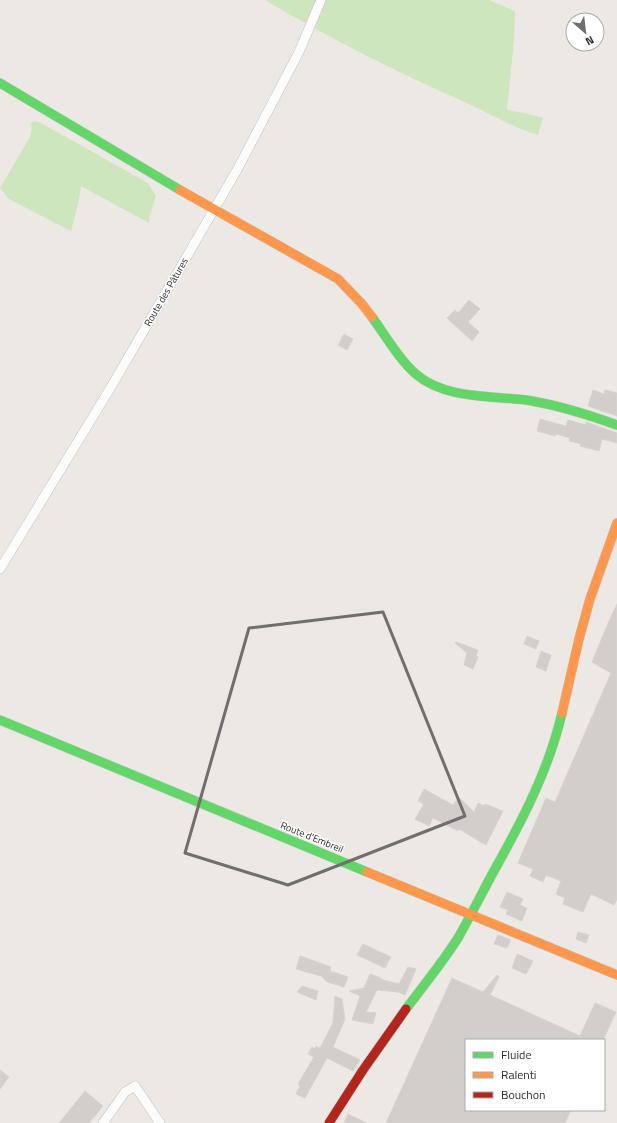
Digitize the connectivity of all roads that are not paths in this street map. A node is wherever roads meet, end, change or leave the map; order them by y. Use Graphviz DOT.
graph roads {
  1 [pos="320,4"];
  2 [pos="0,83"];
  3 [pos="214,210"];
  4 [pos="617,424"];
  5 [pos="617,523"];
  6 [pos="0,569"];
  7 [pos="0,720"];
  8 [pos="471,914"];
  9 [pos="617,975"];
  10 [pos="102,1123"];
  11 [pos="160,1123"];
  12 [pos="329,1123"];
  1 -- 3 [label="street, Route des Pâtures"];
  2 -- 3 [label="street"];
  3 -- 4 [label="street"];
  3 -- 6 [label="street, Route des Pâtures"];
  5 -- 8 [label="street"];
  7 -- 8 [label="street, Route d'Embreil"];
  8 -- 9 [label="street, Route d'Embreil"];
  8 -- 12 [label="street"];
  10 -- 11 [label="street"];
}
